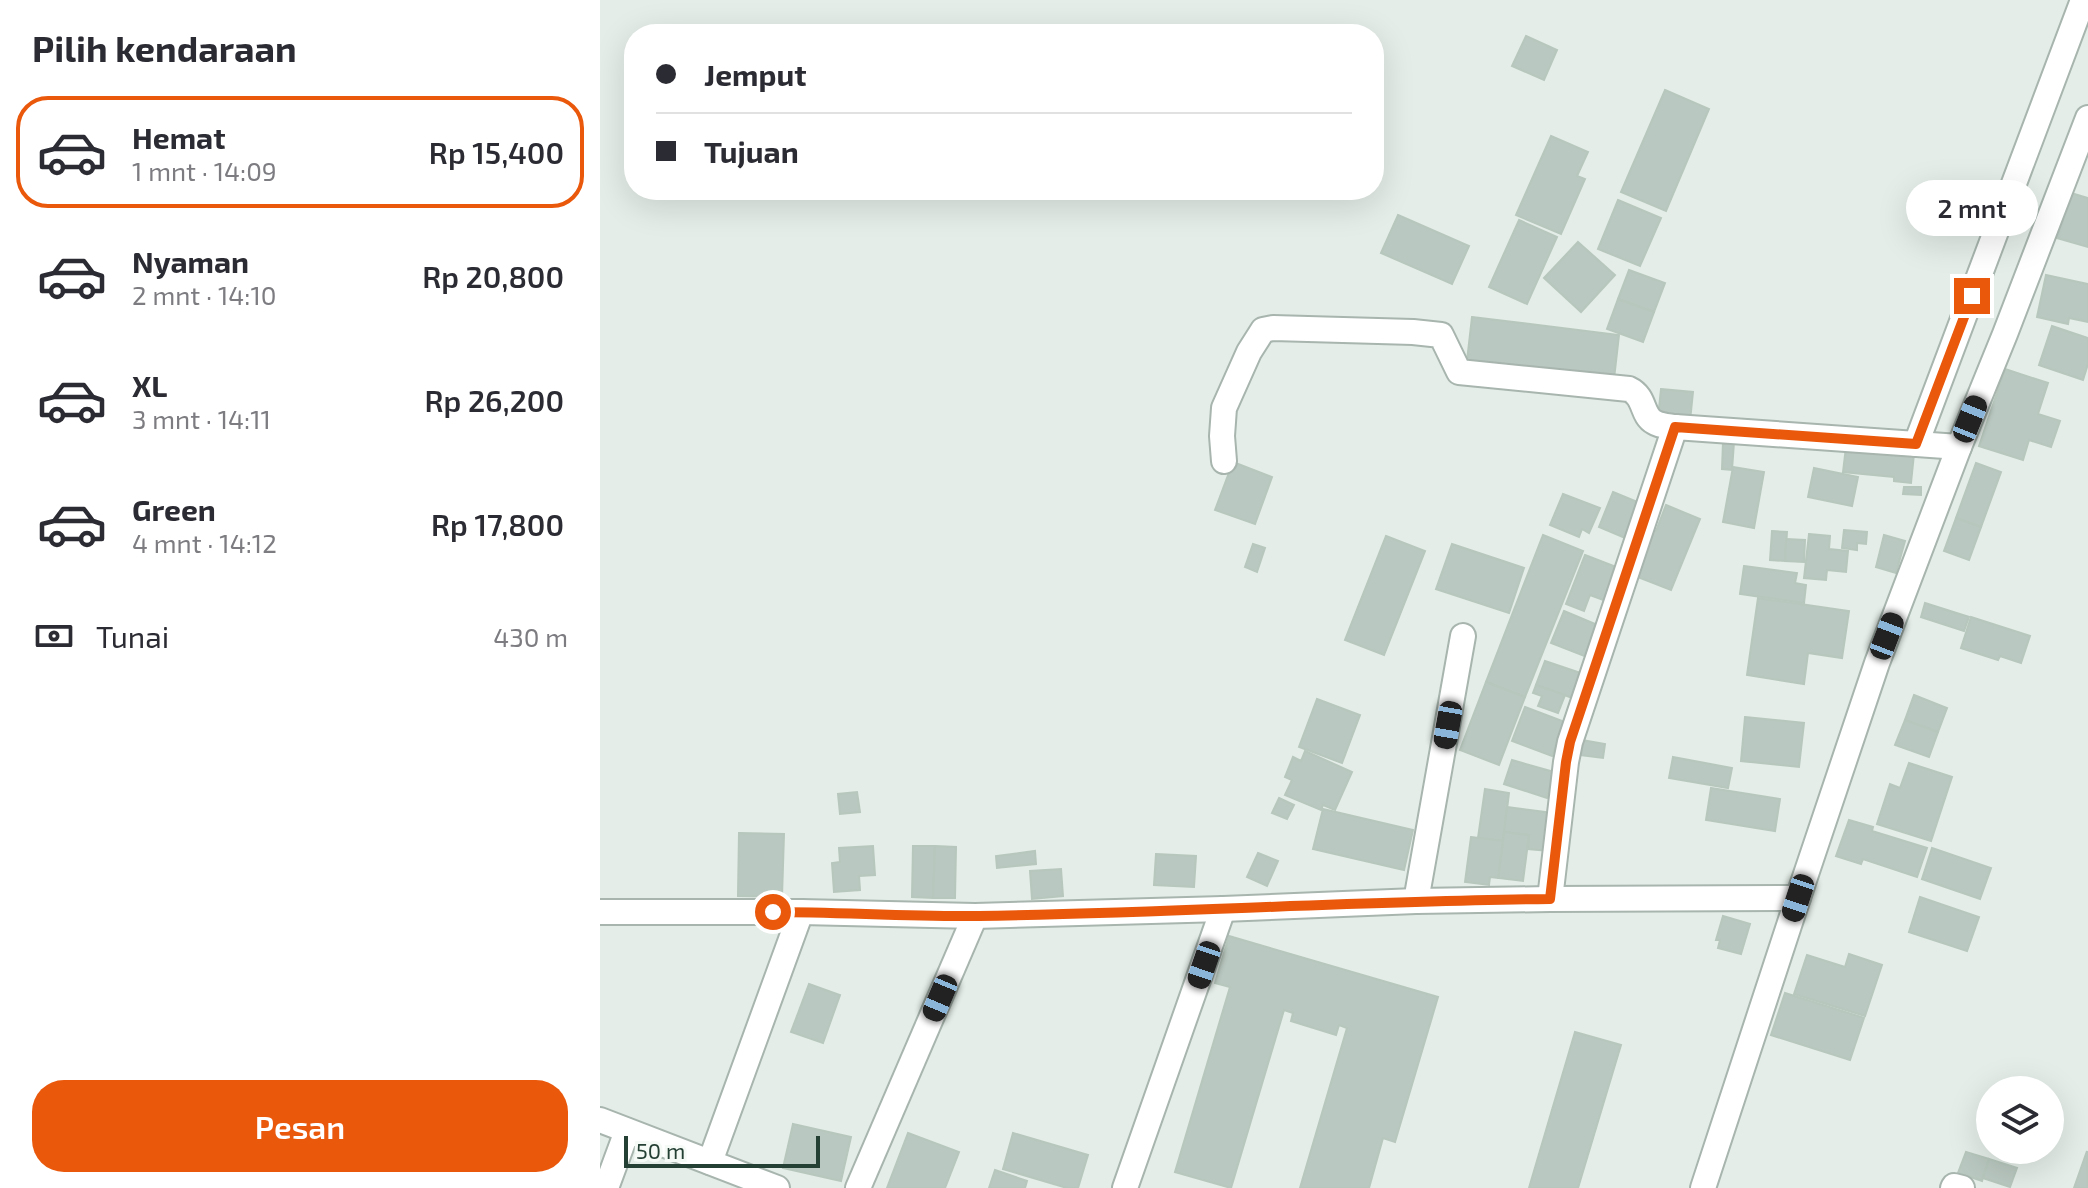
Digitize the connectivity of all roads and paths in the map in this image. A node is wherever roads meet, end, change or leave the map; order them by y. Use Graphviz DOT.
graph roads {
  1 [pos="2083,0"];
  2 [pos="2088,118"];
  3 [pos="1675,427"];
  4 [pos="1916,444"];
  5 [pos="1959,447"];
  6 [pos="1224,461"];
  7 [pos="1463,636"];
  8 [pos="1798,898"];
  9 [pos="1550,899"];
  10 [pos="1416,901"];
  11 [pos="1223,909"];
  12 [pos="600,912"];
  13 [pos="801,912"];
  14 [pos="975,916"];
  15 [pos="600,1120"];
  16 [pos="627,1131"];
  17 [pos="710,1162"];
  18 [pos="606,1188"];
  19 [pos="777,1188"];
  20 [pos="858,1188"];
  21 [pos="1125,1188"];
  22 [pos="1703,1188"];
  23 [pos="1953,1188"];
  24 [pos="1962,1188"];
  1 -- 4 [label="street"];
  2 -- 5 [label="street"];
  3 -- 4 [label="street"];
  3 -- 6 [label="street"];
  3 -- 9 [label="street"];
  4 -- 5 [label="street"];
  5 -- 8 [label="street"];
  7 -- 10 [label="street"];
  8 -- 9 [label="street"];
  8 -- 22 [label="street"];
  9 -- 10 [label="street"];
  10 -- 11 [label="street"];
  11 -- 14 [label="street"];
  11 -- 21 [label="street"];
  12 -- 13 [label="street"];
  13 -- 14 [label="street"];
  13 -- 17 [label="street"];
  14 -- 20 [label="street"];
  15 -- 16 [label="street"];
  16 -- 17 [label="street"];
  16 -- 18 [label="street"];
  17 -- 19 [label="street"];
  23 -- 24 [label="street"];
}
